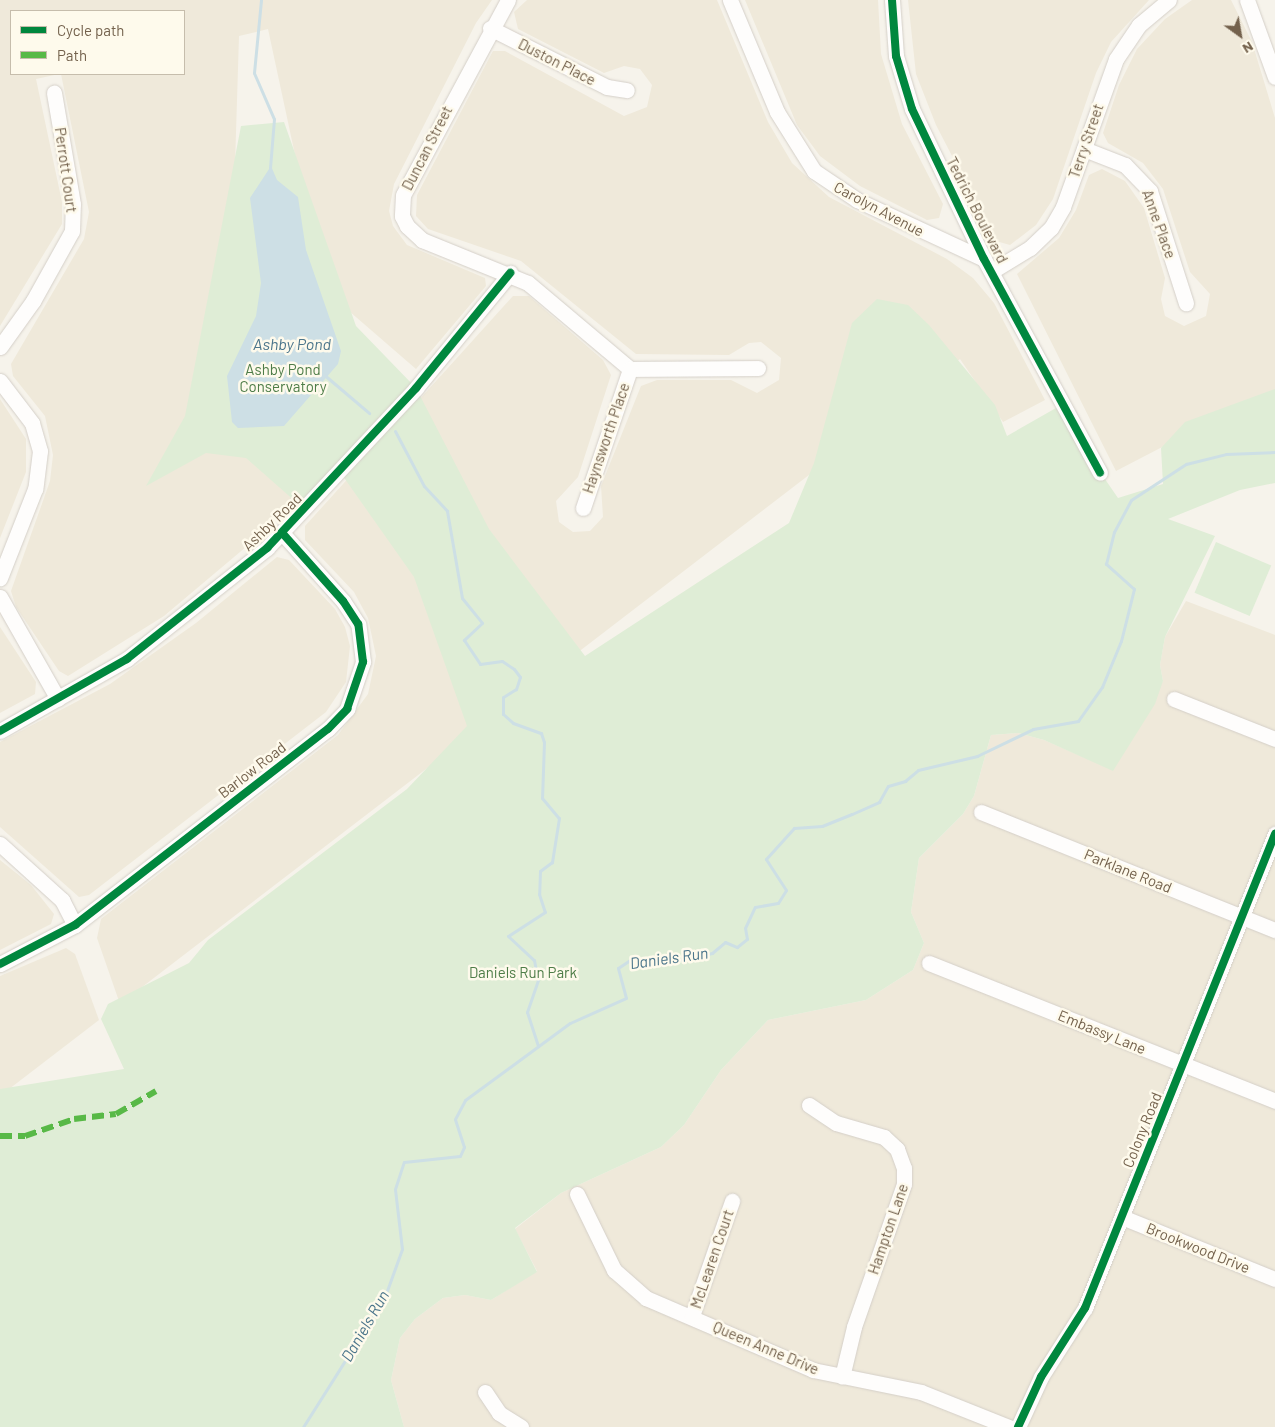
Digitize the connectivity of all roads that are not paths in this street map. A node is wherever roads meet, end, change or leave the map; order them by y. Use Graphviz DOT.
graph roads {
  1 [pos="508,0"];
  2 [pos="730,0"];
  3 [pos="892,0"];
  4 [pos="1169,0"];
  5 [pos="1247,0"];
  6 [pos="490,28"];
  7 [pos="1275,77"];
  8 [pos="627,90"];
  9 [pos="54,93"];
  10 [pos="1084,149"];
  11 [pos="988,265"];
  12 [pos="510,273"];
  13 [pos="1186,303"];
  14 [pos="0,347"];
  15 [pos="758,368"];
  16 [pos="630,369"];
  17 [pos="0,381"];
  18 [pos="1100,473"];
  19 [pos="583,508"];
  20 [pos="283,534"];
  21 [pos="0,578"];
  22 [pos="0,596"];
  23 [pos="58,699"];
  24 [pos="1174,699"];
  25 [pos="0,731"];
  26 [pos="1275,740"];
  27 [pos="981,812"];
  28 [pos="1275,834"];
  29 [pos="0,844"];
  30 [pos="1242,917"];
  31 [pos="75,925"];
  32 [pos="1275,930"];
  33 [pos="929,963"];
  34 [pos="0,964"];
  35 [pos="1183,1064"];
  36 [pos="1275,1101"];
  37 [pos="809,1105"];
  38 [pos="577,1194"];
  39 [pos="732,1201"];
  40 [pos="1122,1217"];
  41 [pos="1275,1279"];
  42 [pos="692,1316"];
  43 [pos="842,1377"];
  44 [pos="485,1392"];
  45 [pos="521,1427"];
  46 [pos="1010,1427"];
  47 [pos="1018,1427"];
  1 -- 6 [label="street, Duncan Street"];
  2 -- 11 [label="street, Carolyn Avenue"];
  3 -- 11 [label="street, Tedrich Boulevard"];
  4 -- 10 [label="street, Terry Street"];
  5 -- 7 [label="street"];
  6 -- 8 [label="street, Duston Place"];
  6 -- 12 [label="street, Duncan Street"];
  9 -- 14 [label="street, Perrott Court"];
  10 -- 11 [label="street, Terry Street"];
  10 -- 13 [label="street, Anne Place"];
  11 -- 18 [label="street, Tedrich Boulevard"];
  12 -- 16 [label="street, Duncan Street"];
  12 -- 20 [label="street, Ashby Road"];
  15 -- 16 [label="street"];
  16 -- 19 [label="street, Haynsworth Place"];
  17 -- 21 [label="street"];
  20 -- 23 [label="street, Ashby Road"];
  20 -- 31 [label="street, Barlow Road"];
  22 -- 23 [label="street"];
  23 -- 25 [label="street, Ashby Road"];
  24 -- 26 [label="street"];
  27 -- 30 [label="street, Parklane Road"];
  28 -- 30 [label="street, Colony Road"];
  29 -- 31 [label="street"];
  30 -- 32 [label="street, Parklane Road"];
  30 -- 35 [label="street, Colony Road"];
  31 -- 34 [label="street, Barlow Road"];
  33 -- 35 [label="street, Embassy Lane"];
  35 -- 36 [label="street, Embassy Lane"];
  35 -- 40 [label="street, Colony Road"];
  37 -- 43 [label="street, Hampton Lane"];
  38 -- 42 [label="street, Queen Anne Drive"];
  39 -- 42 [label="street, McLearen Court"];
  40 -- 41 [label="street, Brookwood Drive"];
  40 -- 47 [label="street, Colony Road"];
  42 -- 43 [label="street, Queen Anne Drive"];
  43 -- 46 [label="street, Queen Anne Drive"];
  44 -- 45 [label="street"];
}
